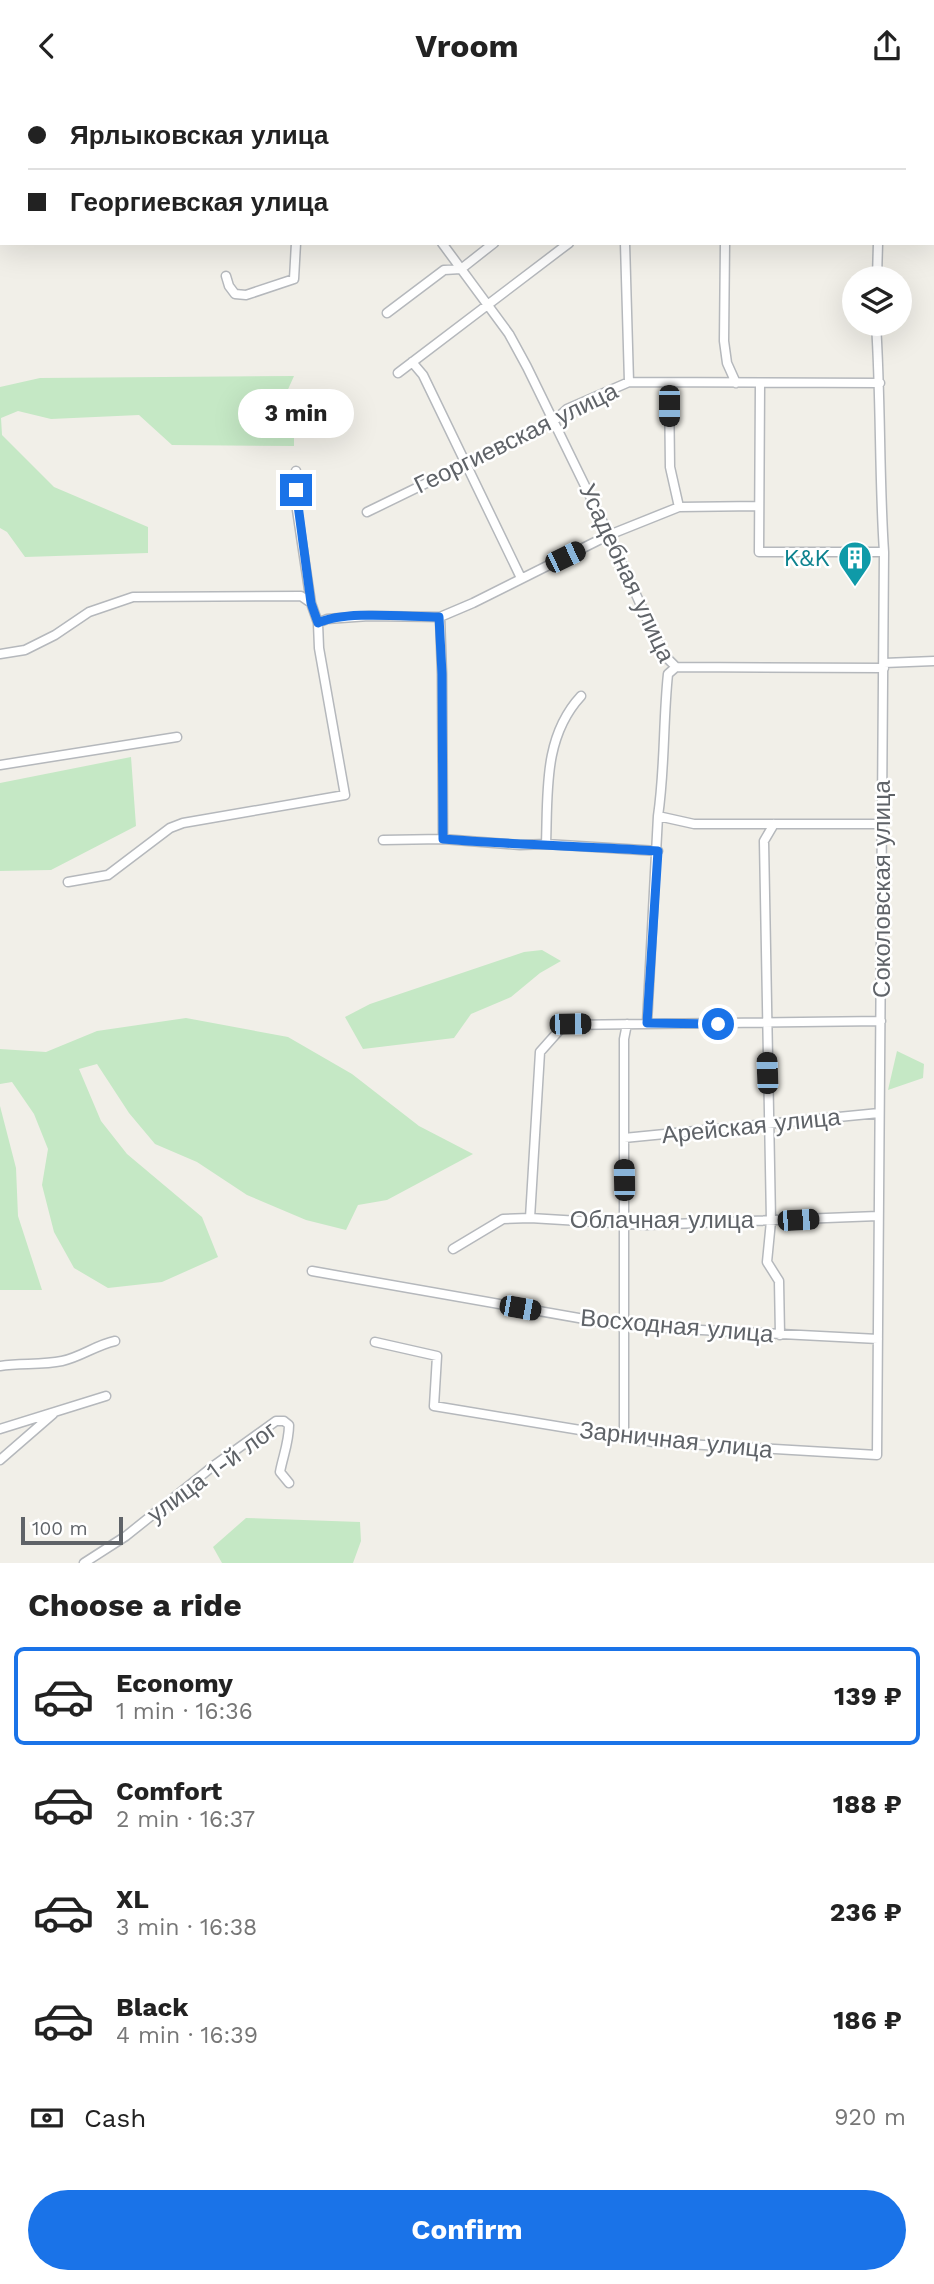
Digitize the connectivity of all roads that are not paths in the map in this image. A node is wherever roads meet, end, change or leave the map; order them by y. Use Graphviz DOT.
graph roads {
  1 [pos="296,245"];
  2 [pos="443,245"];
  3 [pos="491,245"];
  4 [pos="566,245"];
  5 [pos="625,245"];
  6 [pos="724,245"];
  7 [pos="878,245"];
  8 [pos="877,266"];
  9 [pos="461,269"];
  10 [pos="226,276"];
  11 [pos="487,303"];
  12 [pos="387,313"];
  13 [pos="877,336"];
  14 [pos="412,362"];
  15 [pos="397,373"];
  16 [pos="629,383"];
  17 [pos="736,383"];
  18 [pos="880,383"];
  19 [pos="669,384"];
  20 [pos="760,384"];
  21 [pos="554,421"];
  22 [pos="466,463"];
  23 [pos="296,471"];
  24 [pos="759,506"];
  25 [pos="679,507"];
  26 [pos="367,512"];
  27 [pos="609,535"];
  28 [pos="884,552"];
  29 [pos="521,578"];
  30 [pos="311,603"];
  31 [pos="439,617"];
  32 [pos="318,623"];
  33 [pos="0,654"];
  34 [pos="934,661"];
  35 [pos="884,665"];
  36 [pos="676,667"];
  37 [pos="581,696"];
  38 [pos="177,737"];
  39 [pos="0,765"];
  40 [pos="658,816"];
  41 [pos="774,824"];
  42 [pos="883,824"];
  43 [pos="443,839"];
  44 [pos="383,840"];
  45 [pos="546,844"];
  46 [pos="658,851"];
  47 [pos="68,882"];
  48 [pos="881,1021"];
  49 [pos="647,1023"];
  50 [pos="765,1023"];
  51 [pos="627,1024"];
  52 [pos="879,1113"];
  53 [pos="768,1124"];
  54 [pos="624,1138"];
  55 [pos="878,1216"];
  56 [pos="530,1218"];
  57 [pos="771,1221"];
  58 [pos="625,1223"];
  59 [pos="453,1249"];
  60 [pos="312,1271"];
  61 [pos="624,1326"];
  62 [pos="780,1335"];
  63 [pos="878,1339"];
  64 [pos="115,1341"];
  65 [pos="375,1342"];
  66 [pos="0,1366"];
  67 [pos="106,1396"];
  68 [pos="57,1410"];
  69 [pos="0,1429"];
  70 [pos="624,1439"];
  71 [pos="877,1455"];
  72 [pos="0,1459"];
  73 [pos="289,1483"];
  74 [pos="84,1563"];
  1 -- 10 [label="street"];
  2 -- 9 [label="street, Усадебная улица"];
  3 -- 9 [label="street"];
  4 -- 11 [label="street"];
  5 -- 16 [label="street"];
  6 -- 17 [label="street"];
  7 -- 8 [label="street"];
  9 -- 11 [label="street, Усадебная улица"];
  9 -- 12 [label="street"];
  11 -- 14 [label="street"];
  11 -- 21 [label="street, Усадебная улица"];
  13 -- 18 [label="street, Соколовская улица"];
  14 -- 15 [label="street"];
  14 -- 22 [label="street"];
  16 -- 19 [label="street, Георгиевская улица"];
  16 -- 21 [label="street, Георгиевская улица"];
  17 -- 19 [label="street, Георгиевская улица"];
  17 -- 20 [label="street, Георгиевская улица"];
  18 -- 20 [label="street, Георгиевская улица"];
  18 -- 28 [label="street, Соколовская улица"];
  19 -- 25 [label="street"];
  20 -- 24 [label="street"];
  21 -- 22 [label="street, Георгиевская улица"];
  21 -- 27 [label="street, Усадебная улица"];
  22 -- 26 [label="street, Георгиевская улица"];
  22 -- 29 [label="street"];
  23 -- 30 [label="street"];
  24 -- 25 [label="street"];
  24 -- 28 [label="street"];
  25 -- 27 [label="street"];
  27 -- 29 [label="street"];
  27 -- 36 [label="street, Усадебная улица"];
  28 -- 35 [label="street, Соколовская улица"];
  29 -- 31 [label="street"];
  30 -- 32 [label="street"];
  30 -- 33 [label="street"];
  31 -- 32 [label="street"];
  31 -- 43 [label="street"];
  32 -- 47 [label="street"];
  34 -- 35 [label="street"];
  35 -- 36 [label="street"];
  35 -- 42 [label="street, Соколовская улица"];
  36 -- 40 [label="street, Усадебная улица"];
  37 -- 45 [label="street"];
  38 -- 39 [label="street"];
  40 -- 41 [label="street"];
  40 -- 46 [label="street, Усадебная улица"];
  41 -- 42 [label="street"];
  41 -- 50 [label="street"];
  42 -- 48 [label="street, Соколовская улица"];
  43 -- 44 [label="street"];
  43 -- 45 [label="street"];
  45 -- 46 [label="street"];
  46 -- 49 [label="street, Усадебная улица"];
  48 -- 50 [label="street"];
  48 -- 52 [label="street, Соколовская улица"];
  49 -- 50 [label="street"];
  49 -- 51 [label="street"];
  50 -- 53 [label="street"];
  51 -- 54 [label="street"];
  51 -- 56 [label="street"];
  52 -- 53 [label="street, Арейская улица"];
  52 -- 55 [label="street, Соколовская улица"];
  53 -- 54 [label="street, Арейская улица"];
  53 -- 57 [label="street"];
  54 -- 58 [label="street"];
  55 -- 57 [label="street, Облачная улица"];
  55 -- 63 [label="street, Соколовская улица"];
  56 -- 58 [label="street, Облачная улица"];
  56 -- 59 [label="street, Облачная улица"];
  57 -- 58 [label="street, Облачная улица"];
  57 -- 62 [label="street"];
  58 -- 61 [label="street"];
  60 -- 61 [label="street, Восходная улица"];
  61 -- 62 [label="street, Восходная улица"];
  61 -- 70 [label="street"];
  62 -- 63 [label="street, Восходная улица"];
  63 -- 71 [label="street, Соколовская улица"];
  64 -- 66 [label="street"];
  65 -- 70 [label="street, Зарничная улица"];
  67 -- 68 [label="street"];
  68 -- 69 [label="street"];
  68 -- 72 [label="street"];
  70 -- 71 [label="street, Зарничная улица"];
  73 -- 74 [label="street, улица 1-й лог"];
}
